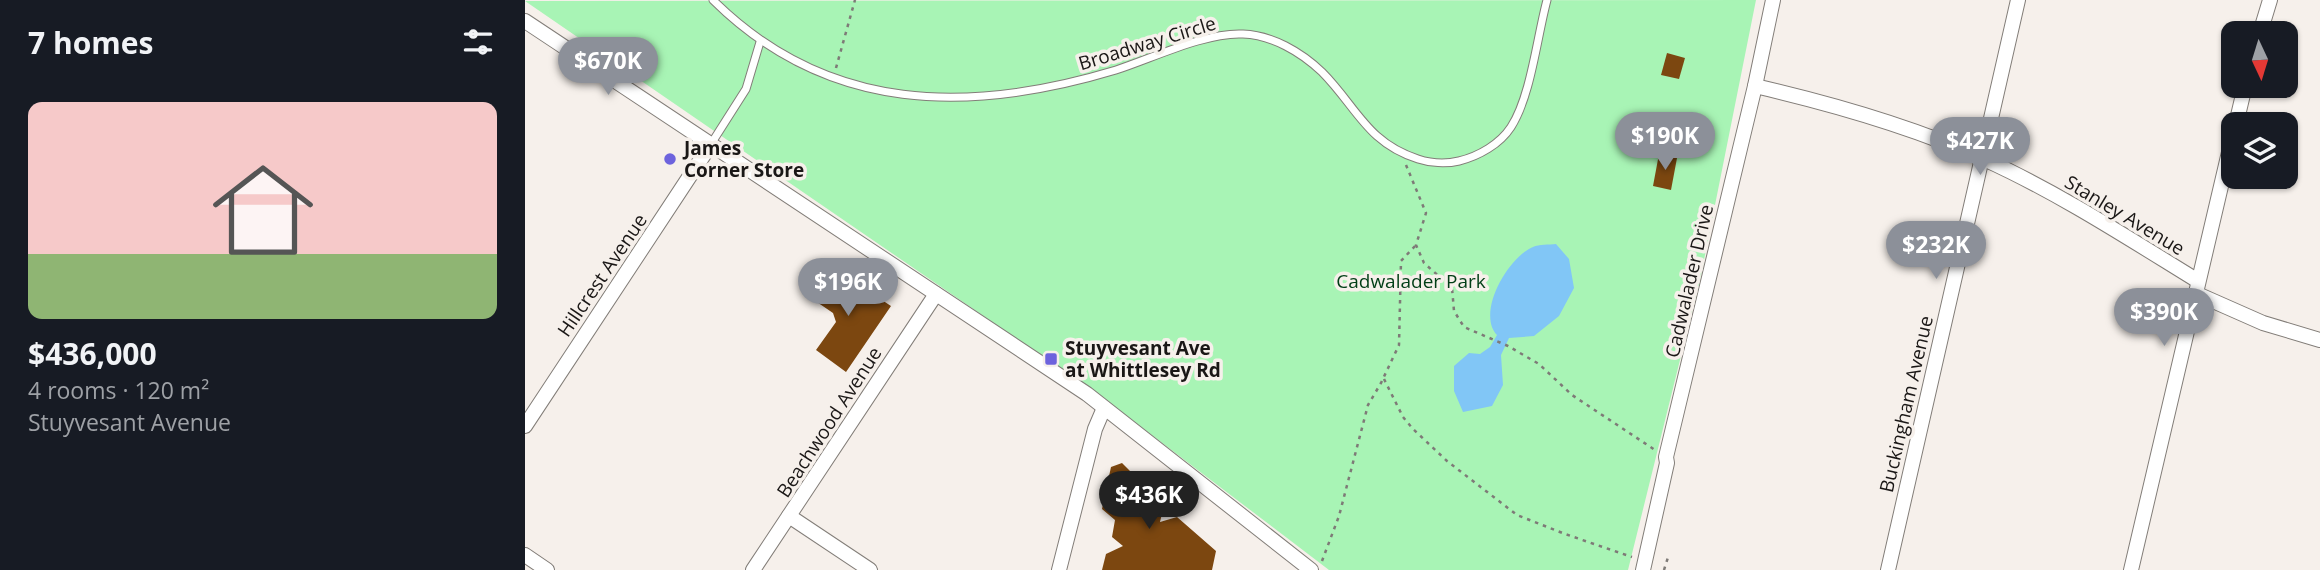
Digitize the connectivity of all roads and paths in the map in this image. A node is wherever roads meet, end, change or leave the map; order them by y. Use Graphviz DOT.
graph roads {
  1 [pos="713,0"];
  2 [pos="855,0"];
  3 [pos="1547,0"];
  4 [pos="1773,0"];
  5 [pos="2018,0"];
  6 [pos="2270,0"];
  7 [pos="525,21"];
  8 [pos="2264,21"];
  9 [pos="760,42"];
  10 [pos="834,78"];
  11 [pos="1755,86"];
  12 [pos="711,144"];
  13 [pos="1398,152"];
  14 [pos="1983,159"];
  15 [pos="2221,184"];
  16 [pos="1416,245"];
  17 [pos="2196,287"];
  18 [pos="936,294"];
  19 [pos="2320,340"];
  20 [pos="1383,378"];
  21 [pos="1104,408"];
  22 [pos="525,426"];
  23 [pos="1666,457"];
  24 [pos="789,516"];
  25 [pos="1669,554"];
  26 [pos="525,555"];
  27 [pos="1316,567"];
  28 [pos="1645,568"];
  29 [pos="547,570"];
  30 [pos="753,570"];
  31 [pos="870,570"];
  32 [pos="1059,570"];
  33 [pos="1664,570"];
  34 [pos="1888,570"];
  35 [pos="2131,570"];
  1 -- 9 [label="lane, Broadway Circle"];
  2 -- 10 [label="path"];
  3 -- 13 [label="lane, Broadway Circle"];
  4 -- 11 [label="street, Cadwalader Drive"];
  5 -- 14 [label="street, Buckingham Avenue"];
  6 -- 8 [label="street"];
  7 -- 12 [label="street"];
  9 -- 10 [label="lane, Broadway Circle"];
  9 -- 12 [label="lane"];
  10 -- 13 [label="lane, Broadway Circle"];
  11 -- 14 [label="street, Stanley Avenue"];
  11 -- 23 [label="street, Cadwalader Drive"];
  12 -- 18 [label="street"];
  12 -- 22 [label="street, Hillcrest Avenue"];
  13 -- 16 [label="path"];
  14 -- 17 [label="street, Stanley Avenue"];
  14 -- 34 [label="street, Buckingham Avenue"];
  15 -- 17 [label="street"];
  16 -- 20 [label="path"];
  16 -- 23 [label="path"];
  17 -- 19 [label="street, Stanley Avenue"];
  17 -- 35 [label="street"];
  18 -- 21 [label="street"];
  18 -- 24 [label="street, Beachwood Avenue"];
  20 -- 27 [label="path"];
  20 -- 28 [label="path"];
  21 -- 27 [label="street"];
  21 -- 32 [label="street"];
  23 -- 28 [label="street, Cadwalader Drive"];
  24 -- 30 [label="street, Beachwood Avenue"];
  24 -- 31 [label="street"];
  25 -- 33 [label="path"];
  26 -- 29 [label="street"];
}
